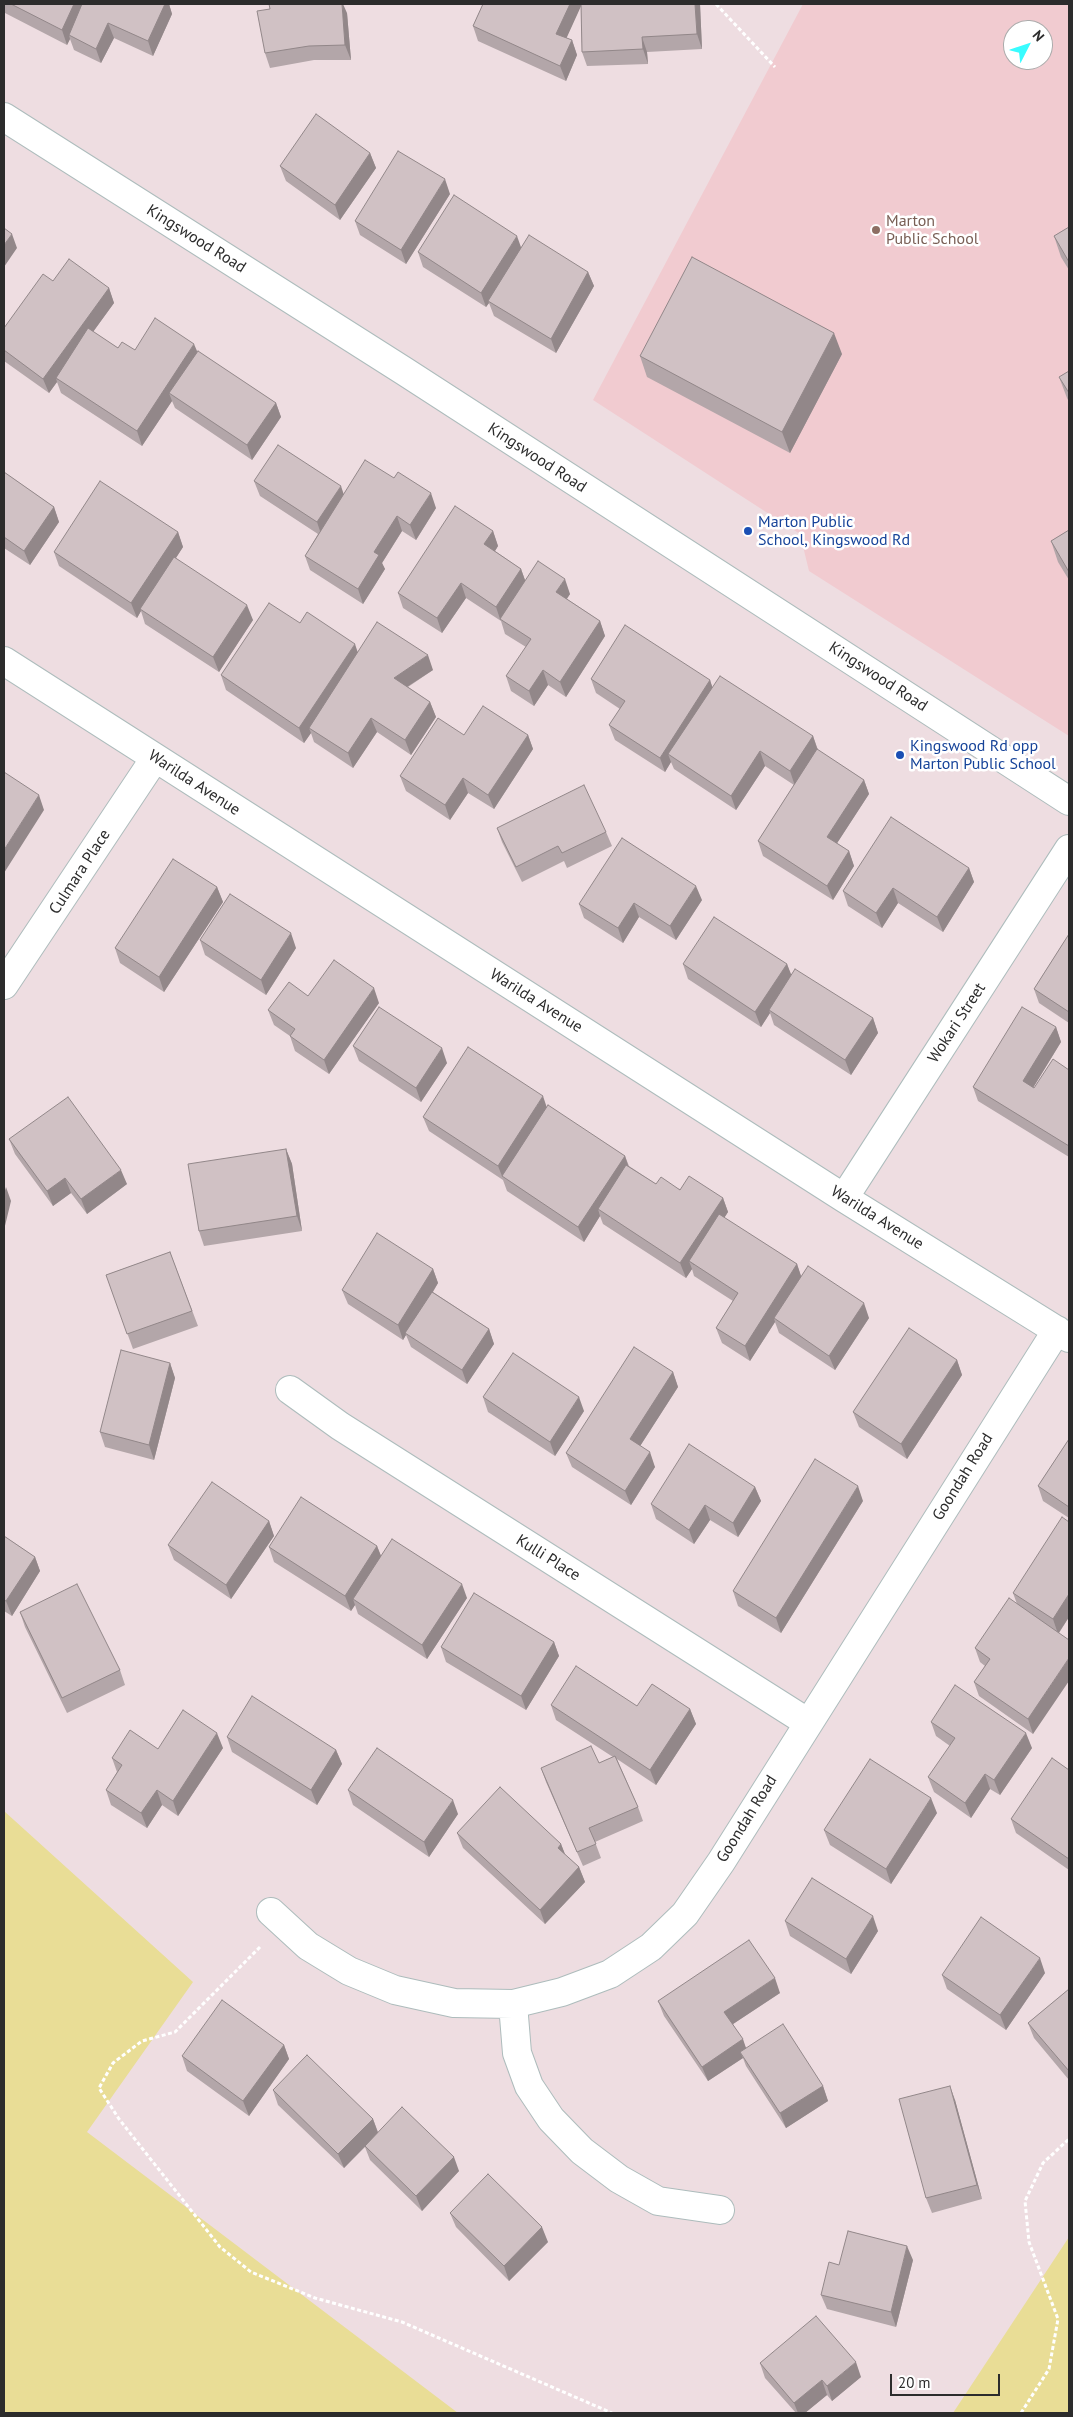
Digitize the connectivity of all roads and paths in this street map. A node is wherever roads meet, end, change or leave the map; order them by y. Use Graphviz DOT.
graph roads {
  1 [pos="716,4"];
  2 [pos="775,66"];
  3 [pos="4,117"];
  4 [pos="4,661"];
  5 [pos="155,758"];
  6 [pos="1069,801"];
  7 [pos="1069,849"];
  8 [pos="4,985"];
  9 [pos="844,1198"];
  10 [pos="1063,1334"];
  11 [pos="290,1390"];
  12 [pos="807,1722"];
  13 [pos="277,1918"];
  14 [pos="513,2004"];
  15 [pos="1069,2139"];
  16 [pos="720,2210"];
  17 [pos="612,2413"];
  18 [pos="1020,2413"];
  1 -- 2 [label="path"];
  3 -- 6 [label="street, Kingswood Road"];
  4 -- 5 [label="street, Warilda Avenue"];
  5 -- 8 [label="street, Culmara Place"];
  5 -- 9 [label="street, Warilda Avenue"];
  7 -- 9 [label="street, Wokari Street"];
  9 -- 10 [label="street, Warilda Avenue"];
  10 -- 12 [label="street, Goondah Road"];
  11 -- 12 [label="street, Kulli Place"];
  12 -- 14 [label="street, Goondah Road"];
  13 -- 14 [label="street, Goondah Road"];
  13 -- 17 [label="path"];
  14 -- 16 [label="street"];
  15 -- 18 [label="path"];
}
